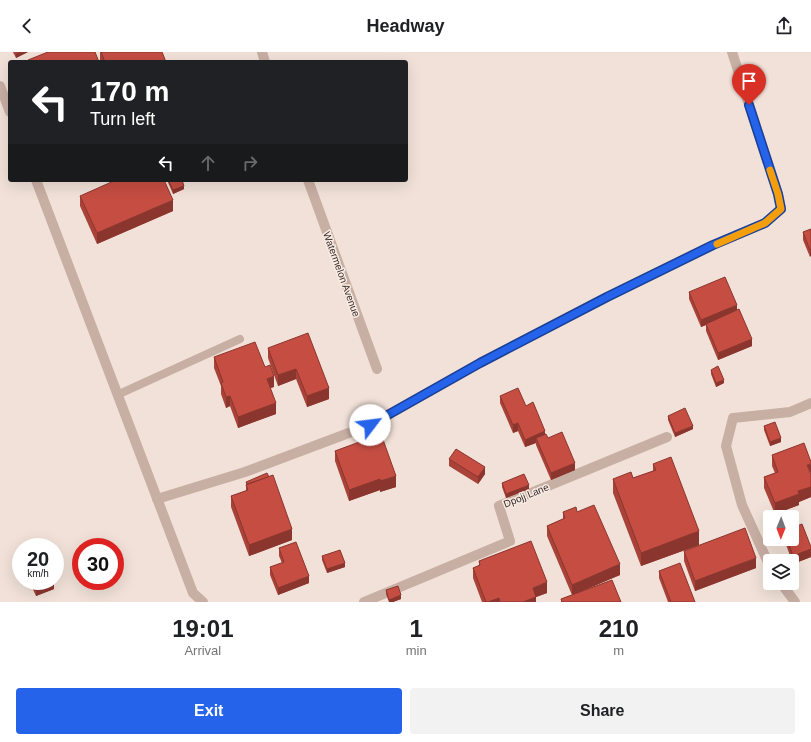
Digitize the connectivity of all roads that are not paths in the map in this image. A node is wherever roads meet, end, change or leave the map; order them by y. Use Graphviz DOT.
graph roads {
  1 [pos="732,52"];
  2 [pos="0,86"];
  3 [pos="8,107"];
  4 [pos="37,182"];
  5 [pos="309,182"];
  6 [pos="240,339"];
  7 [pos="377,369"];
  8 [pos="117,395"];
  9 [pos="811,403"];
  10 [pos="666,437"];
  11 [pos="157,499"];
  12 [pos="764,554"];
  13 [pos="786,590"];
  14 [pos="203,602"];
  15 [pos="364,602"];
  16 [pos="795,602"];
  1 -- 11 [label="street"];
  2 -- 3 [label="street"];
  4 -- 8 [label="street"];
  5 -- 7 [label="street, Watermelon Avenue"];
  6 -- 8 [label="lane"];
  8 -- 11 [label="street"];
  9 -- 12 [label="street"];
  10 -- 15 [label="street, Dpojj Lane"];
  11 -- 14 [label="street"];
  13 -- 16 [label="street"];
}
